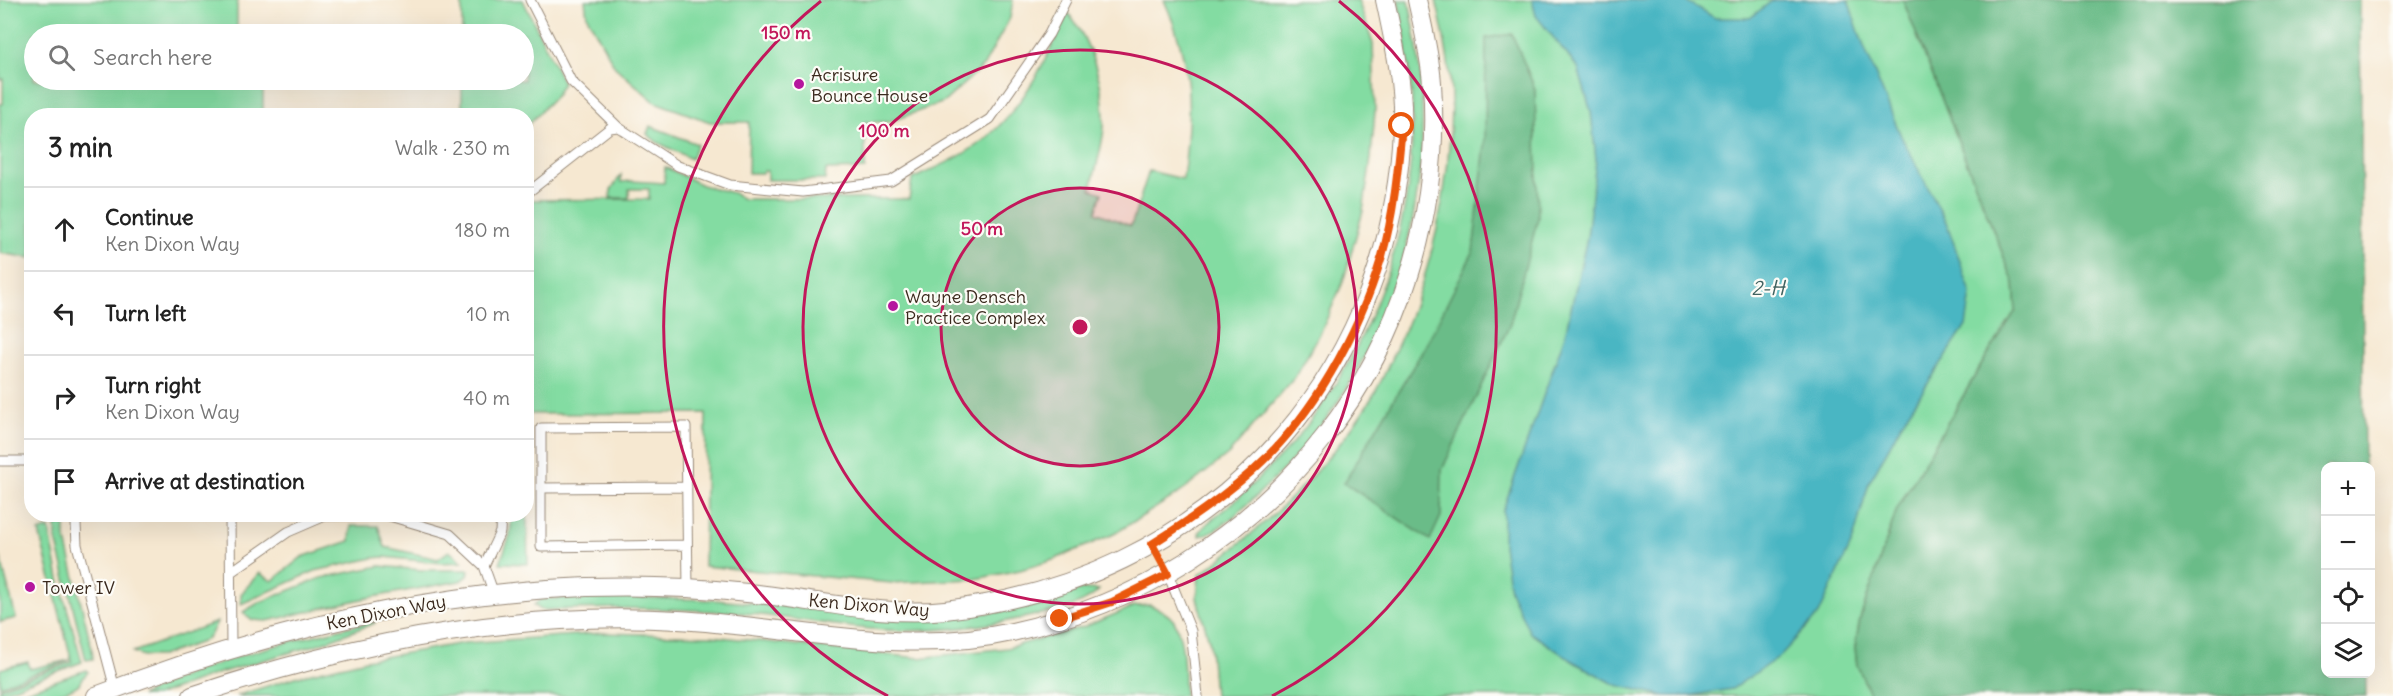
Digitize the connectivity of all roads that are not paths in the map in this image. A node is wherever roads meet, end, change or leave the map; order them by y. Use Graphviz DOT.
graph roads {
  1 [pos="530,0"];
  2 [pos="1066,0"];
  3 [pos="1385,0"];
  4 [pos="1418,0"];
  5 [pos="618,127"];
  6 [pos="534,188"];
  7 [pos="0,461"];
  8 [pos="24,461"];
  9 [pos="687,487"];
  10 [pos="541,488"];
  11 [pos="77,522"];
  12 [pos="230,522"];
  13 [pos="311,522"];
  14 [pos="410,522"];
  15 [pos="501,522"];
  16 [pos="1152,544"];
  17 [pos="687,545"];
  18 [pos="484,566"];
  19 [pos="231,572"];
  20 [pos="1168,574"];
  21 [pos="688,590"];
  22 [pos="494,594"];
  23 [pos="499,626"];
  24 [pos="231,649"];
  25 [pos="115,689"];
  26 [pos="96,696"];
  27 [pos="192,696"];
  28 [pos="1198,696"];
  1 -- 5 [label="lane"];
  2 -- 5 [label="lane"];
  3 -- 16 [label="street, Ken Dixon Way"];
  4 -- 20 [label="street, Ken Dixon Way"];
  5 -- 6 [label="lane"];
  7 -- 8 [label="lane"];
  9 -- 10 [label="lane"];
  9 -- 10 [label="lane"];
  9 -- 17 [label="lane"];
  10 -- 17 [label="lane"];
  11 -- 25 [label="lane"];
  12 -- 19 [label="lane"];
  13 -- 19 [label="lane"];
  14 -- 18 [label="lane"];
  15 -- 18 [label="lane"];
  16 -- 20 [label="street"];
  16 -- 21 [label="street, Ken Dixon Way"];
  17 -- 21 [label="lane"];
  18 -- 22 [label="lane"];
  19 -- 24 [label="lane"];
  20 -- 23 [label="street, Ken Dixon Way"];
  20 -- 28 [label="lane"];
  21 -- 22 [label="street, Ken Dixon Way"];
  22 -- 23 [label="street"];
  22 -- 24 [label="street, Ken Dixon Way"];
  23 -- 27 [label="street, Ken Dixon Way"];
  24 -- 25 [label="street, Ken Dixon Way"];
  25 -- 26 [label="street, Ken Dixon Way"];
}
